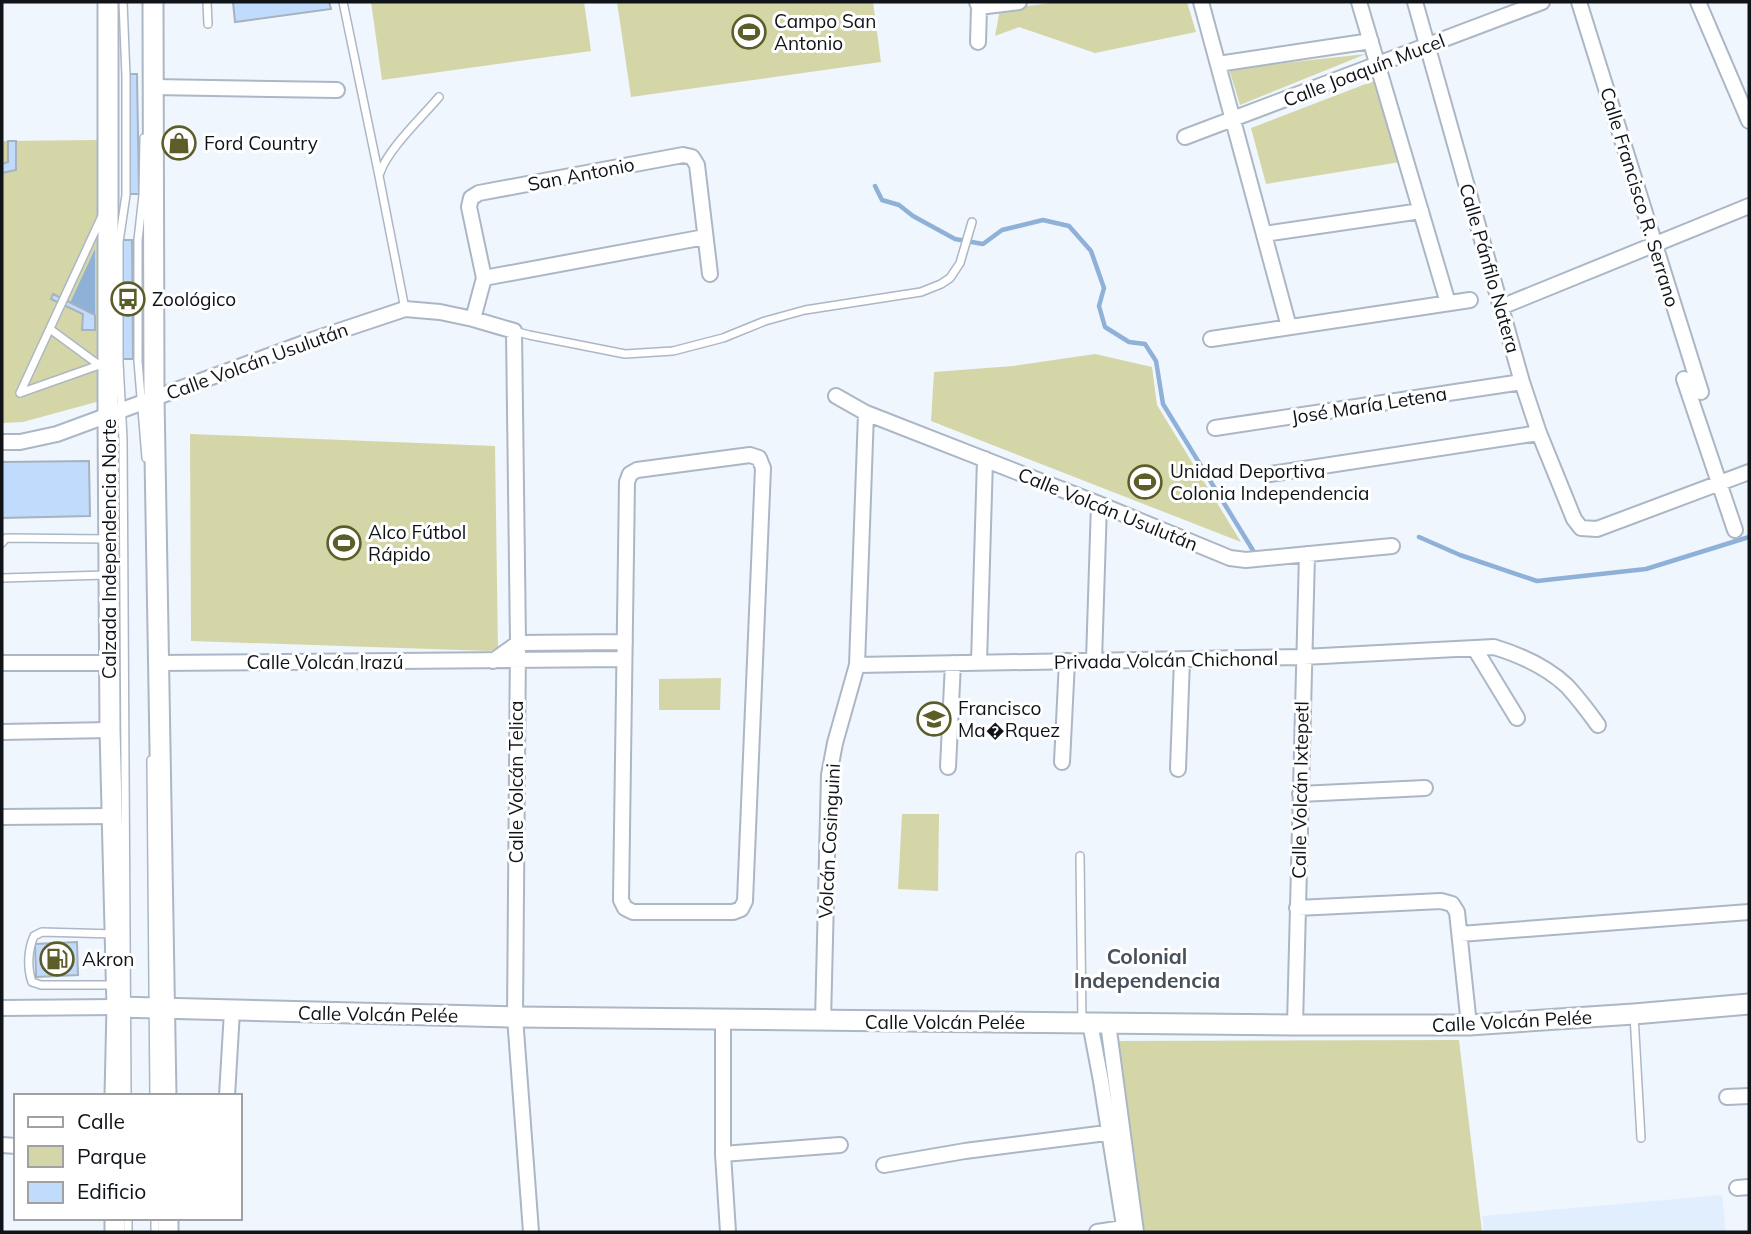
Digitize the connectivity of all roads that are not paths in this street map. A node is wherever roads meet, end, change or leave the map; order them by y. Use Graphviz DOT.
graph roads {
  1 [pos="108,2"];
  2 [pos="123,2"];
  3 [pos="145,2"];
  4 [pos="153,2"];
  5 [pos="207,2"];
  6 [pos="343,2"];
  7 [pos="1019,2"];
  8 [pos="1201,2"];
  9 [pos="1359,2"];
  10 [pos="1415,2"];
  11 [pos="1542,2"];
  12 [pos="1579,2"];
  13 [pos="1698,2"];
  14 [pos="978,4"];
  15 [pos="208,24"];
  16 [pos="1371,41"];
  17 [pos="978,42"];
  18 [pos="1428,45"];
  19 [pos="145,53"];
  20 [pos="1218,64"];
  21 [pos="1378,65"];
  22 [pos="153,87"];
  23 [pos="337,90"];
  24 [pos="439,97"];
  25 [pos="1233,120"];
  26 [pos="1749,121"];
  27 [pos="144,131"];
  28 [pos="1185,137"];
  29 [pos="379,176"];
  30 [pos="108,202"];
  31 [pos="1749,206"];
  32 [pos="1421,211"];
  33 [pos="971,222"];
  34 [pos="1264,234"];
  35 [pos="705,237"];
  36 [pos="1656,245"];
  37 [pos="710,274"];
  38 [pos="484,278"];
  39 [pos="1470,300"];
  40 [pos="1448,303"];
  41 [pos="1502,307"];
  42 [pos="405,309"];
  43 [pos="473,319"];
  44 [pos="1289,327"];
  45 [pos="50,329"];
  46 [pos="514,331"];
  47 [pos="1211,339"];
  48 [pos="104,363"];
  49 [pos="1684,379"];
  50 [pos="1522,382"];
  51 [pos="1701,392"];
  52 [pos="836,396"];
  53 [pos="148,400"];
  54 [pos="114,413"];
  55 [pos="866,413"];
  56 [pos="1215,428"];
  57 [pos="1539,433"];
  58 [pos="2,442"];
  59 [pos="985,459"];
  60 [pos="1749,472"];
  61 [pos="1270,474"];
  62 [pos="1719,483"];
  63 [pos="147,499"];
  64 [pos="1099,504"];
  65 [pos="1735,530"];
  66 [pos="110,539"];
  67 [pos="2,543"];
  68 [pos="1392,546"];
  69 [pos="1307,554"];
  70 [pos="110,575"];
  71 [pos="2,578"];
  72 [pos="600,642"];
  73 [pos="625,642"];
  74 [pos="518,643"];
  75 [pos="1475,649"];
  76 [pos="1303,657"];
  77 [pos="624,659"];
  78 [pos="600,660"];
  79 [pos="1182,660"];
  80 [pos="493,661"];
  81 [pos="517,661"];
  82 [pos="1067,661"];
  83 [pos="1094,661"];
  84 [pos="979,662"];
  85 [pos="2,663"];
  86 [pos="111,663"];
  87 [pos="158,663"];
  88 [pos="953,663"];
  89 [pos="857,664"];
  90 [pos="1517,718"];
  91 [pos="1598,724"];
  92 [pos="110,730"];
  93 [pos="2,732"];
  94 [pos="150,747"];
  95 [pos="1062,762"];
  96 [pos="948,767"];
  97 [pos="1178,769"];
  98 [pos="1425,788"];
  99 [pos="1300,793"];
  100 [pos="112,816"];
  101 [pos="2,817"];
  102 [pos="1080,856"];
  103 [pos="1297,908"];
  104 [pos="1749,912"];
  105 [pos="115,934"];
  106 [pos="1460,934"];
  107 [pos="54,985"];
  108 [pos="116,985"];
  109 [pos="1749,1004"];
  110 [pos="2,1008"];
  111 [pos="54,1008"];
  112 [pos="141,1008"];
  113 [pos="232,1011"];
  114 [pos="1634,1014"];
  115 [pos="515,1017"];
  116 [pos="723,1019"];
  117 [pos="823,1021"];
  118 [pos="1094,1023"];
  119 [pos="1469,1025"];
  120 [pos="1295,1026"];
  121 [pos="116,1094"];
  122 [pos="127,1094"];
  123 [pos="155,1094"];
  124 [pos="165,1094"];
  125 [pos="227,1094"];
  126 [pos="1749,1096"];
  127 [pos="1727,1097"];
  128 [pos="1116,1131"];
  129 [pos="1641,1138"];
  130 [pos="840,1144"];
  131 [pos="723,1154"];
  132 [pos="884,1165"];
  133 [pos="1130,1230"];
  134 [pos="531,1232"];
  135 [pos="728,1232"];
  136 [pos="1097,1232"];
  1 -- 30 [label="street, Calzada Independencia Norte"];
  2 -- 54 [label="lane"];
  3 -- 19 [label="lane"];
  4 -- 22 [label="street, Calzada Independencia Norte"];
  5 -- 15 [label="lane"];
  6 -- 29 [label="lane"];
  7 -- 14 [label="street"];
  8 -- 20 [label="street"];
  9 -- 16 [label="street"];
  10 -- 18 [label="street, Calle Pánfilo Natera"];
  11 -- 18 [label="street, Calle Joaquín Mucel"];
  12 -- 36 [label="street, Calle Francisco R. Serrano"];
  13 -- 26 [label="street"];
  14 -- 17 [label="street"];
  16 -- 20 [label="street"];
  16 -- 21 [label="street"];
  18 -- 21 [label="street, Calle Joaquín Mucel"];
  18 -- 41 [label="street, Calle Pánfilo Natera"];
  20 -- 25 [label="street"];
  21 -- 25 [label="street, Calle Joaquín Mucel"];
  21 -- 32 [label="street"];
  22 -- 23 [label="street"];
  22 -- 53 [label="street, Calzada Independencia Norte"];
  24 -- 29 [label="lane"];
  25 -- 28 [label="street, Calle Joaquín Mucel"];
  25 -- 34 [label="street"];
  27 -- 53 [label="lane"];
  29 -- 42 [label="lane"];
  30 -- 45 [label="lane"];
  30 -- 48 [label="street, Calzada Independencia Norte"];
  31 -- 36 [label="street"];
  32 -- 34 [label="street"];
  32 -- 40 [label="street"];
  33 -- 46 [label="lane"];
  34 -- 44 [label="street"];
  35 -- 37 [label="street, San Antonio"];
  35 -- 38 [label="street"];
  35 -- 38 [label="street, San Antonio"];
  36 -- 41 [label="street"];
  36 -- 51 [label="street, Calle Francisco R. Serrano"];
  38 -- 43 [label="street, San Antonio"];
  39 -- 40 [label="street"];
  40 -- 44 [label="street"];
  41 -- 50 [label="street, Calle Pánfilo Natera"];
  42 -- 43 [label="street, Calle Volcán Usulután"];
  42 -- 53 [label="street, Calle Volcán Usulután"];
  43 -- 46 [label="street, Calle Volcán Usulután"];
  44 -- 47 [label="street"];
  45 -- 48 [label="lane"];
  45 -- 48 [label="lane"];
  46 -- 74 [label="street, Calle Volcán Telica"];
  48 -- 54 [label="street, Calzada Independencia Norte"];
  49 -- 62 [label="street"];
  50 -- 56 [label="street, José María Letena"];
  50 -- 57 [label="street, Calle Pánfilo Natera"];
  52 -- 55 [label="street, Calle Volcán Usulután"];
  53 -- 54 [label="street, Calle Volcán Usulután"];
  53 -- 63 [label="lane"];
  53 -- 87 [label="street, Calzada Independencia Norte"];
  54 -- 58 [label="street, Calle Volcán Usulután"];
  54 -- 66 [label="street, Calzada Independencia Norte"];
  54 -- 112 [label="lane"];
  55 -- 59 [label="street, Calle Volcán Usulután"];
  55 -- 89 [label="street, Volcán Cosinguini"];
  57 -- 61 [label="street"];
  57 -- 62 [label="street, Calle Pánfilo Natera"];
  59 -- 64 [label="street, Calle Volcán Usulután"];
  59 -- 84 [label="street"];
  60 -- 62 [label="street"];
  62 -- 65 [label="street"];
  64 -- 69 [label="street, Calle Volcán Usulután"];
  64 -- 83 [label="street"];
  66 -- 67 [label="lane"];
  66 -- 70 [label="street, Calzada Independencia Norte"];
  68 -- 69 [label="street, Calle Volcán Usulután"];
  69 -- 76 [label="street, Calle Volcán Ixtepetl"];
  70 -- 71 [label="lane"];
  70 -- 86 [label="street, Calzada Independencia Norte"];
  72 -- 73 [label="street"];
  72 -- 74 [label="street"];
  72 -- 78 [label="street"];
  73 -- 77 [label="street"];
  73 -- 77 [label="street"];
  74 -- 80 [label="street"];
  74 -- 81 [label="street, Calle Volcán Telica"];
  75 -- 76 [label="street, Privada Volcán Chichonal"];
  75 -- 90 [label="street"];
  75 -- 91 [label="street, Privada Volcán Chichonal"];
  76 -- 79 [label="street, Privada Volcán Chichonal"];
  76 -- 99 [label="street, Calle Volcán Ixtepetl"];
  77 -- 78 [label="street, Calle Volcán Irazú"];
  78 -- 81 [label="street, Calle Volcán Irazú"];
  79 -- 83 [label="street, Privada Volcán Chichonal"];
  79 -- 97 [label="street"];
  80 -- 81 [label="street, Calle Volcán Irazú"];
  80 -- 87 [label="street, Calle Volcán Irazú"];
  81 -- 115 [label="street, Calle Volcán Telica"];
  82 -- 83 [label="street, Privada Volcán Chichonal"];
  82 -- 84 [label="street, Privada Volcán Chichonal"];
  82 -- 95 [label="street"];
  84 -- 88 [label="street, Privada Volcán Chichonal"];
  85 -- 86 [label="street"];
  86 -- 92 [label="street, Calzada Independencia Norte"];
  87 -- 112 [label="street, Calzada Independencia Norte"];
  88 -- 89 [label="street, Privada Volcán Chichonal"];
  88 -- 96 [label="street"];
  89 -- 117 [label="street, Volcán Cosinguini"];
  92 -- 93 [label="street"];
  92 -- 100 [label="street, Calzada Independencia Norte"];
  94 -- 112 [label="lane"];
  98 -- 99 [label="street"];
  99 -- 103 [label="street, Calle Volcán Ixtepetl"];
  100 -- 101 [label="street"];
  100 -- 105 [label="street, Calzada Independencia Norte"];
  102 -- 118 [label="lane"];
  103 -- 106 [label="street"];
  103 -- 120 [label="street, Calle Volcán Ixtepetl"];
  104 -- 106 [label="street"];
  105 -- 107 [label="lane"];
  105 -- 108 [label="street, Calzada Independencia Norte"];
  106 -- 119 [label="street"];
  107 -- 108 [label="lane"];
  107 -- 111 [label="lane"];
  108 -- 112 [label="street, Calzada Independencia Norte"];
  109 -- 114 [label="street, Calle Volcán Pelée"];
  110 -- 111 [label="street"];
  111 -- 112 [label="street"];
  112 -- 113 [label="street, Calle Volcán Pelée"];
  112 -- 121 [label="street, Calzada Independencia Norte"];
  112 -- 122 [label="lane"];
  112 -- 123 [label="lane"];
  112 -- 124 [label="street, Calzada Independencia Norte"];
  113 -- 115 [label="street, Calle Volcán Pelée"];
  113 -- 125 [label="street"];
  114 -- 119 [label="street, Calle Volcán Pelée"];
  114 -- 129 [label="lane"];
  115 -- 116 [label="street, Calle Volcán Pelée"];
  115 -- 134 [label="street, Calle Volcán Telica"];
  116 -- 117 [label="street, Calle Volcán Pelée"];
  116 -- 131 [label="street"];
  117 -- 118 [label="street, Calle Volcán Pelée"];
  118 -- 120 [label="street, Calle Volcán Pelée"];
  118 -- 128 [label="street"];
  119 -- 120 [label="street, Calle Volcán Pelée"];
  126 -- 127 [label="street"];
  128 -- 132 [label="street"];
  128 -- 133 [label="street"];
  130 -- 131 [label="street"];
  131 -- 135 [label="street"];
  133 -- 136 [label="street"];
}
